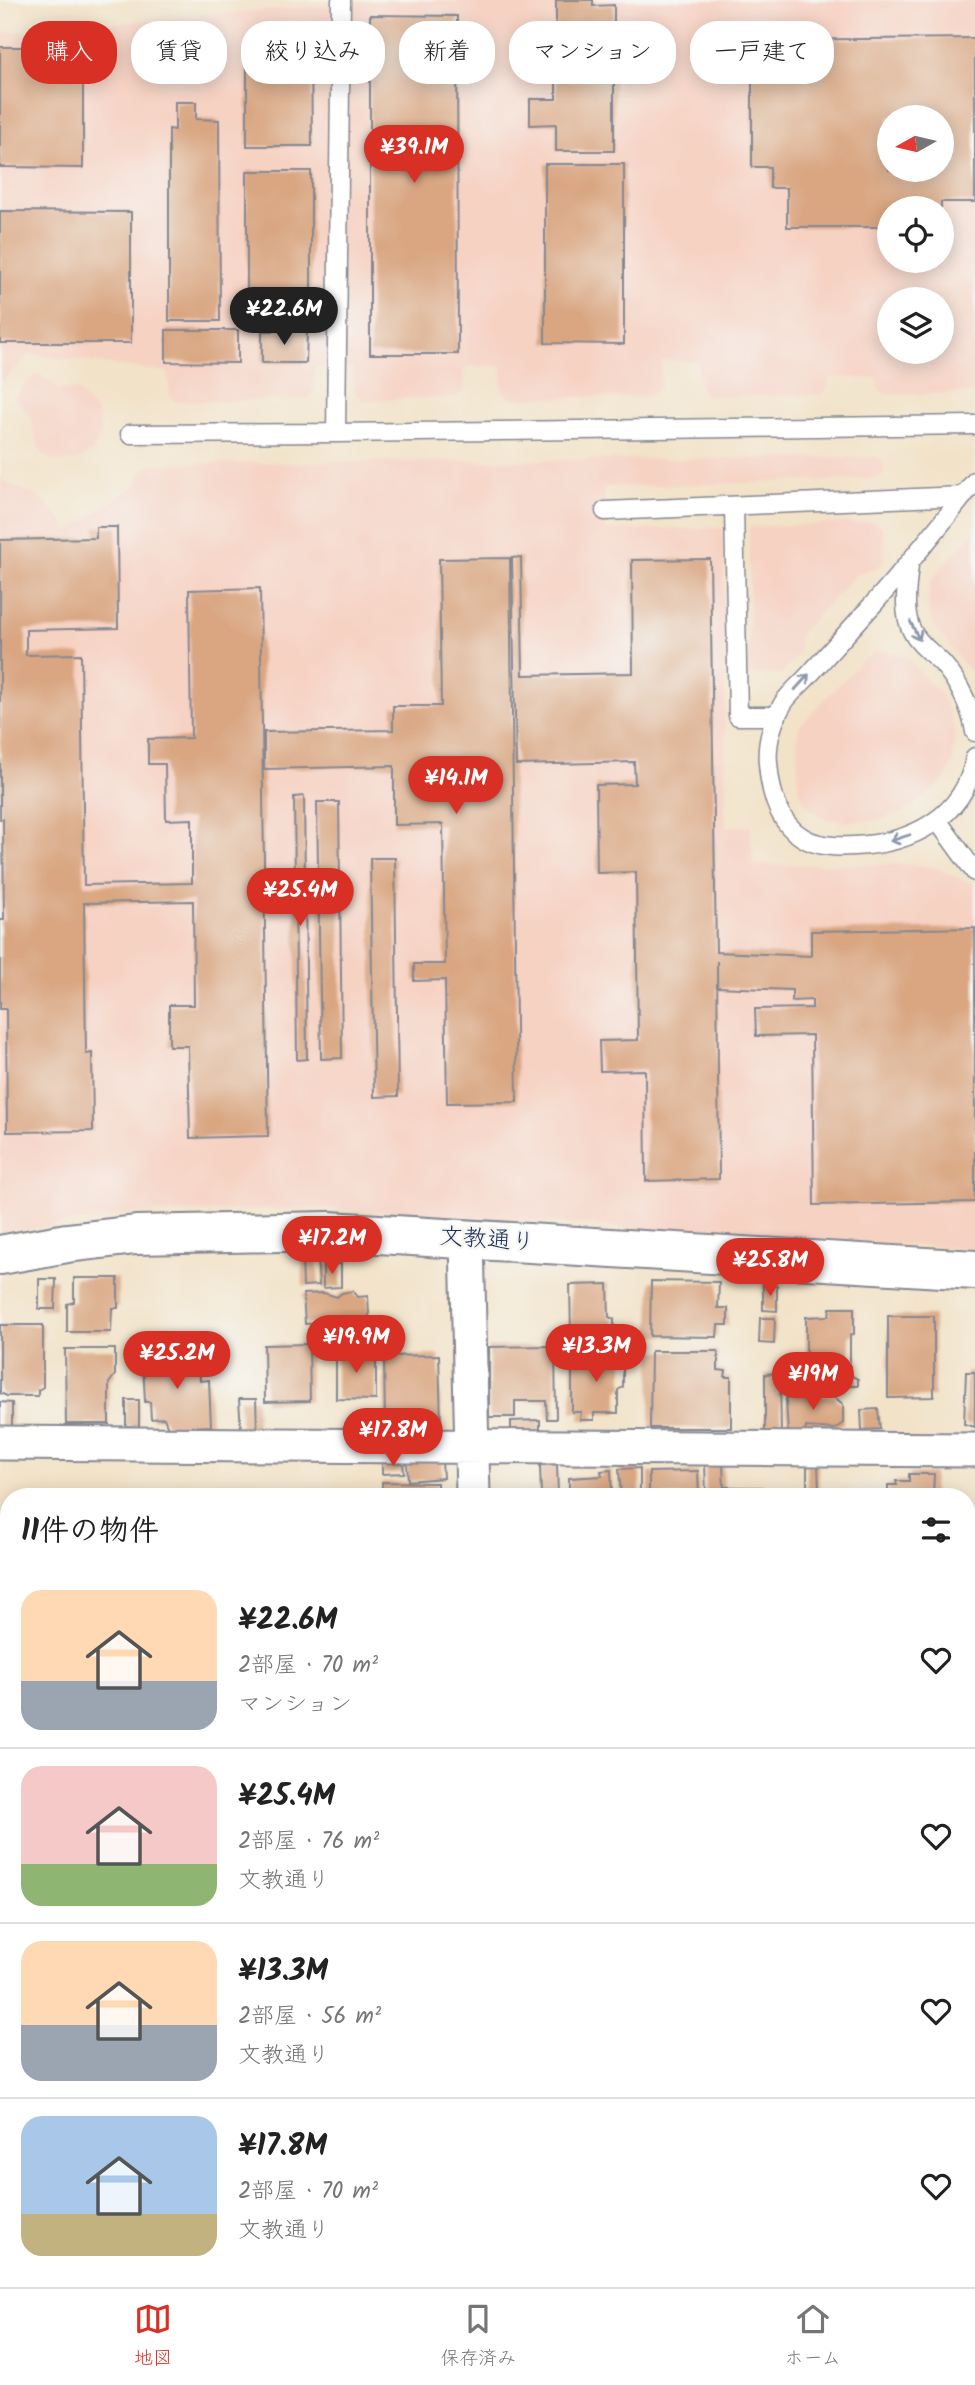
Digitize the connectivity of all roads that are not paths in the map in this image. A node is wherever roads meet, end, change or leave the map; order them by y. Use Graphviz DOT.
graph roads {
  1 [pos="341,0"];
  2 [pos="975,425"];
  3 [pos="336,433"];
  4 [pos="130,434"];
  5 [pos="975,481"];
  6 [pos="963,496"];
  7 [pos="734,506"];
  8 [pos="606,511"];
  9 [pos="909,565"];
  10 [pos="777,716"];
  11 [pos="975,732"];
  12 [pos="975,757"];
  13 [pos="937,820"];
  14 [pos="975,872"];
  15 [pos="467,1239"];
  16 [pos="0,1255"];
  17 [pos="975,1270"];
  18 [pos="0,1443"];
  19 [pos="473,1445"];
  20 [pos="975,1450"];
  21 [pos="473,1488"];
  1 -- 3 [label="lane"];
  2 -- 3 [label="lane"];
  3 -- 4 [label="lane"];
  5 -- 6 [label="lane"];
  6 -- 7 [label="lane"];
  6 -- 9 [label="lane"];
  7 -- 8 [label="lane"];
  7 -- 10 [label="lane"];
  10 -- 9 [label="lane, one-way"];
  9 -- 11 [label="lane, one-way"];
  13 -- 10 [label="lane, one-way"];
  12 -- 13 [label="lane"];
  13 -- 14 [label="lane"];
  15 -- 16 [label="street, 文教通り"];
  15 -- 17 [label="street, 文教通り"];
  15 -- 19 [label="street"];
  18 -- 19 [label="street"];
  19 -- 20 [label="street"];
  19 -- 21 [label="street"];
}
